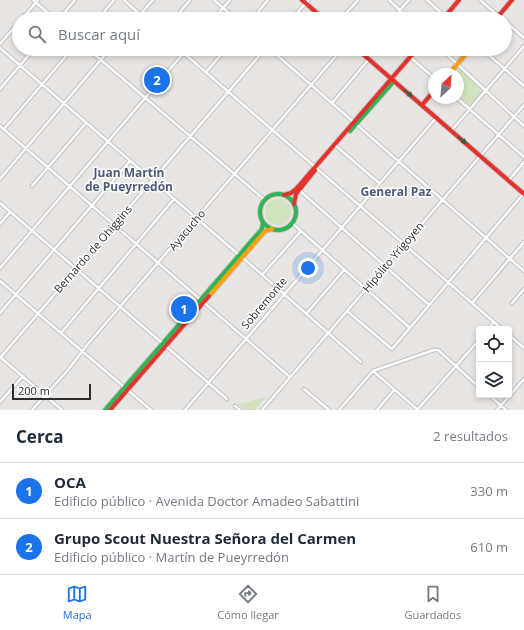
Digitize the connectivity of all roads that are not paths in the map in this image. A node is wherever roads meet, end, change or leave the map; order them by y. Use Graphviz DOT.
graph roads {
  1 [pos="33,0"];
  2 [pos="75,0"];
  3 [pos="114,0"];
  4 [pos="124,0"];
  5 [pos="153,0"];
  6 [pos="190,0"];
  7 [pos="214,0"];
  8 [pos="230,0"];
  9 [pos="268,0"];
  10 [pos="309,0"];
  11 [pos="358,0"];
  12 [pos="389,0"];
  13 [pos="409,0"];
  14 [pos="427,0"];
  15 [pos="459,0"];
  16 [pos="480,0"];
  17 [pos="512,0"];
  18 [pos="37,1"];
  19 [pos="303,2"];
  20 [pos="223,8"];
  21 [pos="400,10"];
  22 [pos="28,12"];
  23 [pos="48,12"];
  24 [pos="65,12"];
  25 [pos="104,12"];
  26 [pos="137,12"];
  27 [pos="143,12"];
  28 [pos="180,12"];
  29 [pos="219,12"];
  30 [pos="228,12"];
  31 [pos="258,12"];
  32 [pos="296,12"];
  33 [pos="315,12"];
  34 [pos="347,12"];
  35 [pos="439,12"];
  36 [pos="450,12"];
  37 [pos="492,12"];
  38 [pos="501,12"];
  39 [pos="512,27"];
  40 [pos="12,30"];
  41 [pos="524,38"];
  42 [pos="0,44"];
  43 [pos="524,46"];
  44 [pos="0,48"];
  45 [pos="28,56"];
  46 [pos="66,56"];
  47 [pos="96,56"];
  48 [pos="104,56"];
  49 [pos="181,56"];
  50 [pos="187,56"];
  51 [pos="220,56"];
  52 [pos="259,56"];
  53 [pos="278,56"];
  54 [pos="336,56"];
  55 [pos="365,56"];
  56 [pos="448,56"];
  57 [pos="464,56"];
  58 [pos="490,56"];
  59 [pos="410,57"];
  60 [pos="369,59"];
  61 [pos="100,60"];
  62 [pos="457,64"];
  63 [pos="20,66"];
  64 [pos="454,68"];
  65 [pos="505,69"];
  66 [pos="206,72"];
  67 [pos="428,73"];
  68 [pos="393,80"];
  69 [pos="42,85"];
  70 [pos="311,85"];
  71 [pos="524,86"];
  72 [pos="0,89"];
  73 [pos="486,91"];
  74 [pos="228,92"];
  75 [pos="146,98"];
  76 [pos="428,98"];
  77 [pos="332,103"];
  78 [pos="64,104"];
  79 [pos="464,104"];
  80 [pos="422,105"];
  81 [pos="524,105"];
  82 [pos="470,109"];
  83 [pos="514,117"];
  84 [pos="436,118"];
  85 [pos="86,123"];
  86 [pos="354,123"];
  87 [pos="0,126"];
  88 [pos="524,126"];
  89 [pos="4,130"];
  90 [pos="272,130"];
  91 [pos="451,131"];
  92 [pos="498,134"];
  93 [pos="189,136"];
  94 [pos="108,142"];
  95 [pos="336,146"];
  96 [pos="26,148"];
  97 [pos="480,156"];
  98 [pos="524,157"];
  99 [pos="130,161"];
  100 [pos="398,161"];
  101 [pos="524,162"];
  102 [pos="316,167"];
  103 [pos="48,168"];
  104 [pos="234,174"];
  105 [pos="0,179"];
  106 [pos="152,180"];
  107 [pos="509,180"];
  108 [pos="378,184"];
  109 [pos="32,186"];
  110 [pos="70,187"];
  111 [pos="299,190"];
  112 [pos="524,194"];
  113 [pos="284,195"];
  114 [pos="174,199"];
  115 [pos="265,200"];
  116 [pos="442,200"];
  117 [pos="0,203"];
  118 [pos="294,204"];
  119 [pos="92,206"];
  120 [pos="360,206"];
  121 [pos="10,212"];
  122 [pos="196,218"];
  123 [pos="263,222"];
  124 [pos="292,223"];
  125 [pos="0,224"];
  126 [pos="114,224"];
  127 [pos="341,228"];
  128 [pos="272,229"];
  129 [pos="32,231"];
  130 [pos="300,231"];
  131 [pos="486,238"];
  132 [pos="524,242"];
  133 [pos="136,243"];
  134 [pos="404,245"];
  135 [pos="54,250"];
  136 [pos="322,250"];
  137 [pos="240,256"];
  138 [pos="510,258"];
  139 [pos="159,263"];
  140 [pos="385,266"];
  141 [pos="0,268"];
  142 [pos="76,269"];
  143 [pos="344,270"];
  144 [pos="524,271"];
  145 [pos="262,275"];
  146 [pos="0,281"];
  147 [pos="448,282"];
  148 [pos="98,288"];
  149 [pos="366,289"];
  150 [pos="524,289"];
  151 [pos="16,294"];
  152 [pos="284,294"];
  153 [pos="203,300"];
  154 [pos="472,303"];
  155 [pos="512,303"];
  156 [pos="429,305"];
  157 [pos="120,307"];
  158 [pos="347,310"];
  159 [pos="0,313"];
  160 [pos="38,314"];
  161 [pos="306,314"];
  162 [pos="494,322"];
  163 [pos="491,326"];
  164 [pos="499,326"];
  165 [pos="410,328"];
  166 [pos="60,333"];
  167 [pos="328,333"];
  168 [pos="247,338"];
  169 [pos="512,338"];
  170 [pos="476,344"];
  171 [pos="164,345"];
  172 [pos="524,348"];
  173 [pos="82,351"];
  174 [pos="0,357"];
  175 [pos="361,362"];
  176 [pos="456,367"];
  177 [pos="373,371"];
  178 [pos="23,376"];
  179 [pos="290,377"];
  180 [pos="524,379"];
  181 [pos="208,383"];
  182 [pos="476,384"];
  183 [pos="126,389"];
  184 [pos="304,389"];
  185 [pos="394,390"];
  186 [pos="44,395"];
  187 [pos="493,398"];
  188 [pos="227,399"];
  189 [pos="0,402"];
  190 [pos="501,405"];
  191 [pos="235,406"];
  192 [pos="32,410"];
  193 [pos="62,410"];
  194 [pos="105,410"];
  195 [pos="110,410"];
  196 [pos="151,410"];
  197 [pos="185,410"];
  198 [pos="240,410"];
  199 [pos="262,410"];
  200 [pos="329,410"];
  201 [pos="339,410"];
  202 [pos="377,410"];
  203 [pos="418,410"];
  204 [pos="497,410"];
  205 [pos="506,410"];
  1 -- 18 [label="street"];
  2 -- 24 [label="street"];
  3 -- 25 [label="street"];
  4 -- 26 [label="street"];
  5 -- 27 [label="street"];
  6 -- 28 [label="street"];
  7 -- 20 [label="street"];
  8 -- 20 [label="street"];
  9 -- 31 [label="street"];
  10 -- 19 [label="street"];
  11 -- 34 [label="street"];
  12 -- 21 [label="street"];
  13 -- 21 [label="street"];
  14 -- 35 [label="street"];
  15 -- 36 [label="main road"];
  16 -- 37 [label="street"];
  17 -- 38 [label="main road"];
  18 -- 22 [label="street"];
  18 -- 23 [label="street"];
  19 -- 32 [label="street"];
  19 -- 33 [label="main road"];
  20 -- 29 [label="street"];
  20 -- 30 [label="street"];
  39 -- 41 [label="street"];
  40 -- 42 [label="street"];
  43 -- 65 [label="street"];
  44 -- 63 [label="street"];
  45 -- 63 [label="street"];
  46 -- 69 [label="street"];
  47 -- 61 [label="street"];
  48 -- 61 [label="street"];
  49 -- 75 [label="street"];
  50 -- 66 [label="street"];
  51 -- 66 [label="street"];
  52 -- 74 [label="street, Bernardo de Ohiggins"];
  53 -- 70 [label="street"];
  54 -- 70 [label="street, Ayacucho"];
  55 -- 60 [label="main road"];
  56 -- 62 [label="street"];
  57 -- 62 [label="main road"];
  58 -- 65 [label="street"];
  59 -- 67 [label="street"];
  59 -- 68 [label="main road"];
  60 -- 68 [label="main road"];
  60 -- 77 [label="street"];
  61 -- 75 [label="street"];
  61 -- 78 [label="street"];
  62 -- 64 [label="main road"];
  62 -- 73 [label="street"];
  63 -- 69 [label="street"];
  63 -- 72 [label="street"];
  65 -- 71 [label="street"];
  65 -- 73 [label="street"];
  66 -- 74 [label="street"];
  68 -- 80 [label="main road, one-way"];
  68 -- 86 [label="main road"];
  69 -- 78 [label="street"];
  69 -- 89 [label="street"];
  70 -- 77 [label="street"];
  70 -- 90 [label="street, Ayacucho"];
  73 -- 82 [label="street"];
  73 -- 83 [label="street"];
  74 -- 90 [label="street"];
  74 -- 93 [label="street, Bernardo de Ohiggins"];
  75 -- 93 [label="street"];
  75 -- 94 [label="street"];
  76 -- 80 [label="main road"];
  77 -- 86 [label="street"];
  78 -- 85 [label="street"];
  78 -- 96 [label="street"];
  79 -- 82 [label="street"];
  80 -- 84 [label="main road"];
  81 -- 83 [label="street, Hipólito Yrigoyen"];
  82 -- 91 [label="street"];
  82 -- 92 [label="street"];
  83 -- 88 [label="street"];
  83 -- 92 [label="street, Hipólito Yrigoyen"];
  84 -- 91 [label="main road"];
  84 -- 100 [label="street, Sobremonte"];
  85 -- 94 [label="street"];
  85 -- 103 [label="street"];
  86 -- 95 [label="main road"];
  86 -- 100 [label="street"];
  86 -- 102 [label="main road"];
  87 -- 89 [label="street"];
  89 -- 96 [label="street"];
  90 -- 102 [label="street"];
  90 -- 104 [label="street, Ayacucho"];
  91 -- 97 [label="main road, one-way"];
  92 -- 97 [label="street, Hipólito Yrigoyen"];
  92 -- 98 [label="street"];
  93 -- 104 [label="street"];
  93 -- 106 [label="street, Bernardo de Ohiggins"];
  94 -- 99 [label="street"];
  94 -- 110 [label="street"];
  95 -- 102 [label="main road"];
  95 -- 108 [label="street"];
  96 -- 103 [label="street"];
  96 -- 105 [label="street"];
  97 -- 107 [label="main road"];
  97 -- 116 [label="street, Hipólito Yrigoyen"];
  99 -- 106 [label="street"];
  99 -- 119 [label="street"];
  100 -- 108 [label="street, Sobremonte"];
  100 -- 116 [label="street"];
  101 -- 107 [label="street"];
  102 -- 111 [label="main road"];
  102 -- 113 [label="main road"];
  102 -- 120 [label="street"];
  103 -- 109 [label="street"];
  103 -- 110 [label="street"];
  104 -- 115 [label="street"];
  104 -- 122 [label="street, Ayacucho"];
  106 -- 114 [label="street"];
  106 -- 126 [label="street, Bernardo de Ohiggins"];
  107 -- 112 [label="main road"];
  108 -- 120 [label="street, Sobremonte"];
  110 -- 119 [label="street"];
  110 -- 129 [label="street"];
  111 -- 118 [label="main road"];
  111 -- 127 [label="street"];
  112 -- 131 [label="street"];
  113 -- 115 [label="main road"];
  113 -- 118 [label="main road"];
  114 -- 122 [label="street"];
  114 -- 133 [label="street"];
  115 -- 123 [label="main road"];
  116 -- 131 [label="street"];
  116 -- 134 [label="street, Hipólito Yrigoyen"];
  117 -- 121 [label="street"];
  118 -- 124 [label="main road"];
  119 -- 126 [label="street"];
  119 -- 135 [label="street"];
  120 -- 127 [label="street, Sobremonte"];
  120 -- 134 [label="street"];
  121 -- 125 [label="street"];
  121 -- 129 [label="street"];
  122 -- 137 [label="street"];
  122 -- 139 [label="street, Ayacucho"];
  123 -- 128 [label="main road"];
  123 -- 137 [label="main road"];
  124 -- 128 [label="main road"];
  124 -- 130 [label="street"];
  126 -- 133 [label="street"];
  126 -- 142 [label="street, Bernardo de Ohiggins"];
  127 -- 136 [label="street, Sobremonte"];
  127 -- 140 [label="street"];
  128 -- 137 [label="main road"];
  129 -- 135 [label="street"];
  129 -- 141 [label="street"];
  130 -- 136 [label="street"];
  130 -- 145 [label="street"];
  131 -- 138 [label="street"];
  131 -- 147 [label="street"];
  132 -- 138 [label="street"];
  133 -- 139 [label="street"];
  133 -- 148 [label="street"];
  134 -- 140 [label="street, Hipólito Yrigoyen"];
  134 -- 147 [label="street"];
  135 -- 142 [label="street"];
  135 -- 151 [label="street"];
  136 -- 143 [label="street"];
  136 -- 152 [label="street, Sobremonte"];
  137 -- 145 [label="street"];
  137 -- 153 [label="main road"];
  138 -- 144 [label="street"];
  138 -- 154 [label="street"];
  139 -- 153 [label="street"];
  139 -- 157 [label="street, Ayacucho"];
  140 -- 149 [label="street, Hipólito Yrigoyen"];
  140 -- 156 [label="street"];
  142 -- 148 [label="street"];
  142 -- 160 [label="street, Bernardo de Ohiggins"];
  143 -- 149 [label="street"];
  143 -- 161 [label="street"];
  145 -- 152 [label="street"];
  146 -- 151 [label="street"];
  147 -- 154 [label="street"];
  147 -- 156 [label="street"];
  148 -- 157 [label="street"];
  148 -- 166 [label="street"];
  149 -- 158 [label="street, Hipólito Yrigoyen"];
  149 -- 165 [label="street"];
  150 -- 155 [label="street"];
  151 -- 159 [label="street"];
  151 -- 160 [label="street"];
  152 -- 161 [label="street"];
  152 -- 168 [label="street, Sobremonte"];
  153 -- 168 [label="street"];
  153 -- 171 [label="main road"];
  154 -- 162 [label="street"];
  156 -- 165 [label="street"];
  157 -- 171 [label="street"];
  157 -- 173 [label="street, Ayacucho"];
  158 -- 165 [label="street"];
  158 -- 167 [label="street, Hipólito Yrigoyen"];
  160 -- 166 [label="street"];
  160 -- 174 [label="street, Bernardo de Ohiggins"];
  161 -- 167 [label="street"];
  162 -- 163 [label="street"];
  162 -- 164 [label="street"];
  166 -- 173 [label="street"];
  167 -- 175 [label="street"];
  167 -- 179 [label="street, Hipólito Yrigoyen"];
  168 -- 179 [label="street"];
  168 -- 181 [label="street, Sobremonte"];
  169 -- 172 [label="street"];
  170 -- 176 [label="street"];
  171 -- 181 [label="street"];
  171 -- 183 [label="main road"];
  173 -- 183 [label="street"];
  173 -- 186 [label="street, Ayacucho"];
  174 -- 178 [label="street"];
  176 -- 177 [label="street"];
  176 -- 182 [label="street"];
  176 -- 203 [label="street"];
  177 -- 185 [label="street"];
  177 -- 201 [label="street"];
  178 -- 186 [label="street"];
  178 -- 189 [label="street"];
  179 -- 199 [label="street, Hipólito Yrigoyen"];
  180 -- 190 [label="street"];
  181 -- 188 [label="street"];
  181 -- 197 [label="street, Sobremonte"];
  183 -- 194 [label="main road"];
  183 -- 195 [label="main road"];
  183 -- 196 [label="street"];
  184 -- 200 [label="street"];
  185 -- 202 [label="street"];
  185 -- 203 [label="street"];
  186 -- 192 [label="street, Ayacucho"];
  186 -- 193 [label="street"];
  187 -- 190 [label="street"];
  190 -- 204 [label="street"];
  190 -- 205 [label="street"];
  191 -- 198 [label="street"];
}
